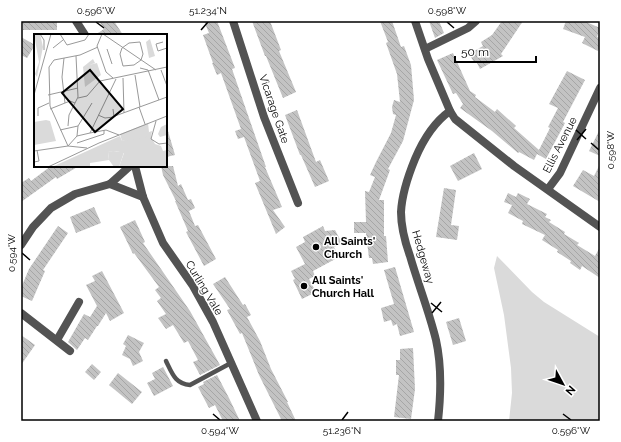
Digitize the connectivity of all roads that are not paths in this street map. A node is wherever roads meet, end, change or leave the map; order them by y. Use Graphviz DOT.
graph roads {
  1 [pos="76,21"];
  2 [pos="233,21"];
  3 [pos="415,21"];
  4 [pos="476,21"];
  5 [pos="84,34"];
  6 [pos="424,48"];
  7 [pos="600,88"];
  8 [pos="450,111"];
  9 [pos="129,167"];
  10 [pos="135,167"];
  11 [pos="110,184"];
  12 [pos="548,189"];
  13 [pos="144,197"];
  14 [pos="298,203"];
  15 [pos="600,227"];
  16 [pos="21,245"];
  17 [pos="79,302"];
  18 [pos="21,313"];
  19 [pos="57,340"];
  20 [pos="70,351"];
  21 [pos="166,361"];
  22 [pos="231,363"];
  23 [pos="257,421"];
  24 [pos="438,421"];
  1 -- 5 [label="street"];
  2 -- 14 [label="street, Vicarage Gate"];
  3 -- 6 [label="street"];
  4 -- 6 [label="street"];
  6 -- 8 [label="street"];
  7 -- 12 [label="street, Ellis Avenue"];
  8 -- 12 [label="street"];
  8 -- 24 [label="street, Hedgeway"];
  9 -- 11 [label="street"];
  10 -- 13 [label="street, Curling Vale"];
  11 -- 13 [label="street"];
  11 -- 16 [label="street"];
  12 -- 15 [label="street"];
  13 -- 22 [label="street, Curling Vale"];
  17 -- 19 [label="street"];
  18 -- 19 [label="street"];
  19 -- 20 [label="street"];
  21 -- 22 [label="lane"];
  22 -- 23 [label="street, Curling Vale"];
}
